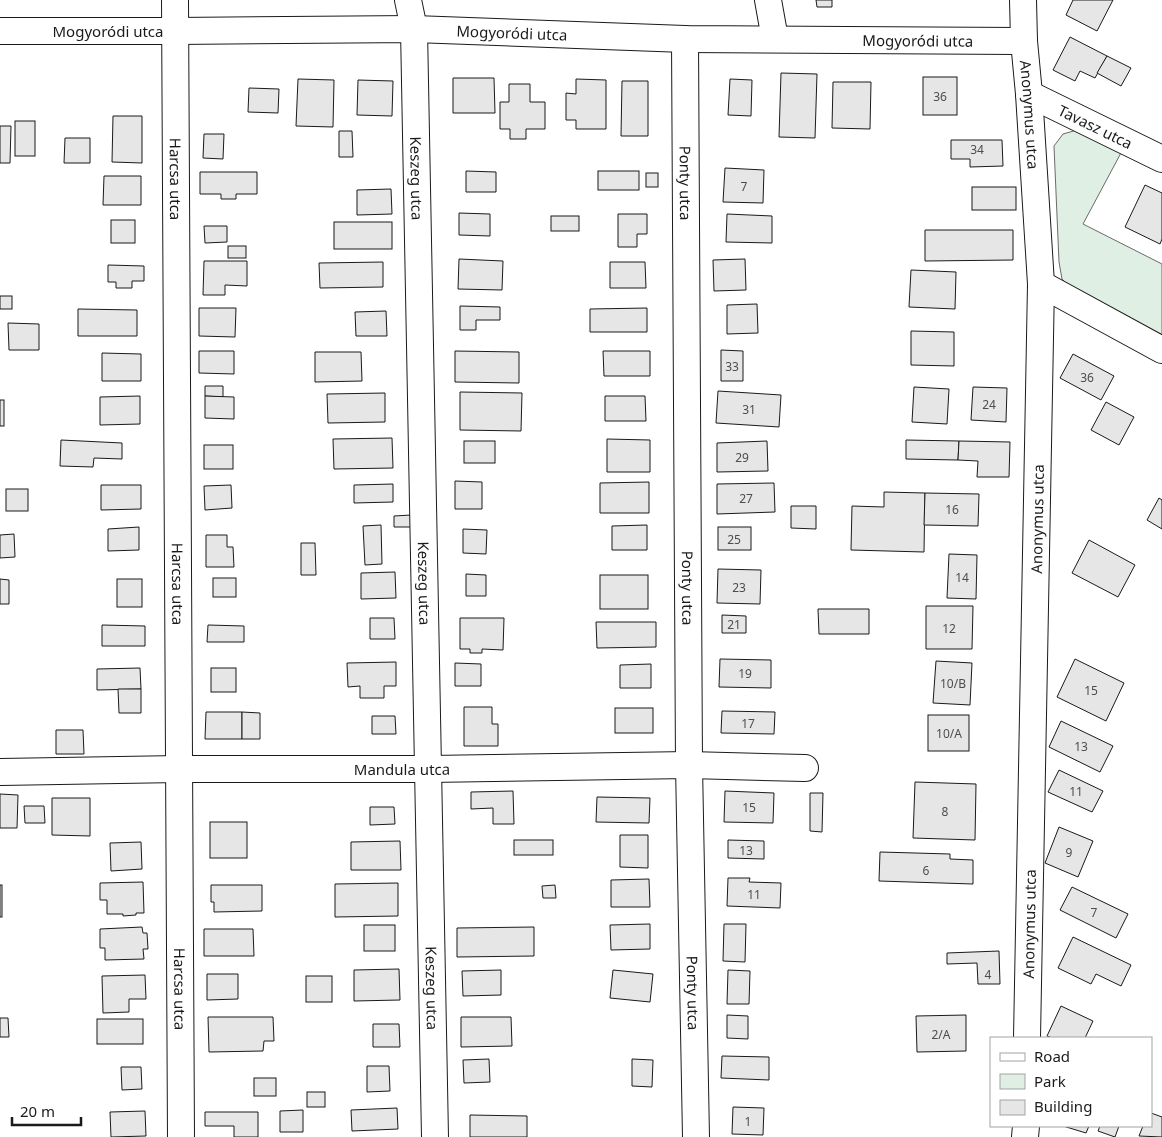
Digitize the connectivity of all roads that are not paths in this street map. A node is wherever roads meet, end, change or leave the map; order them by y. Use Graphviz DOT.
graph roads {
  1 [pos="175,0"];
  2 [pos="408,0"];
  3 [pos="768,0"];
  4 [pos="1023,0"];
  5 [pos="414,29"];
  6 [pos="0,31"];
  7 [pos="175,32"];
  8 [pos="685,39"];
  9 [pos="775,39"];
  10 [pos="1024,41"];
  11 [pos="1029,94"];
  12 [pos="1162,158"];
  13 [pos="1041,284"];
  14 [pos="1162,350"];
  15 [pos="689,765"];
  16 [pos="805,768"];
  17 [pos="179,769"];
  18 [pos="429,770"];
  19 [pos="0,772"];
  20 [pos="1027,1037"];
  21 [pos="181,1137"];
  22 [pos="435,1137"];
  23 [pos="696,1137"];
  1 -- 7 [label="street, Harcsa utca"];
  2 -- 5 [label="street, Keszeg utca"];
  3 -- 9 [label="street"];
  4 -- 10 [label="street, Anonymus utca"];
  5 -- 7 [label="street, Mogyoródi utca"];
  5 -- 8 [label="street, Mogyoródi utca"];
  5 -- 18 [label="street, Keszeg utca"];
  6 -- 7 [label="street, Mogyoródi utca"];
  7 -- 17 [label="street, Harcsa utca"];
  8 -- 9 [label="street, Mogyoródi utca"];
  8 -- 15 [label="street, Ponty utca"];
  9 -- 10 [label="street, Mogyoródi utca"];
  10 -- 11 [label="street, Anonymus utca"];
  11 -- 12 [label="street, Tavasz utca"];
  11 -- 13 [label="street, Anonymus utca"];
  13 -- 14 [label="street"];
  13 -- 20 [label="street, Anonymus utca"];
  15 -- 16 [label="street, Mandula utca"];
  15 -- 18 [label="street, Mandula utca"];
  15 -- 23 [label="street, Ponty utca"];
  17 -- 18 [label="street, Mandula utca"];
  17 -- 19 [label="street, Mandula utca"];
  17 -- 21 [label="street, Harcsa utca"];
  18 -- 22 [label="street, Keszeg utca"];
}
